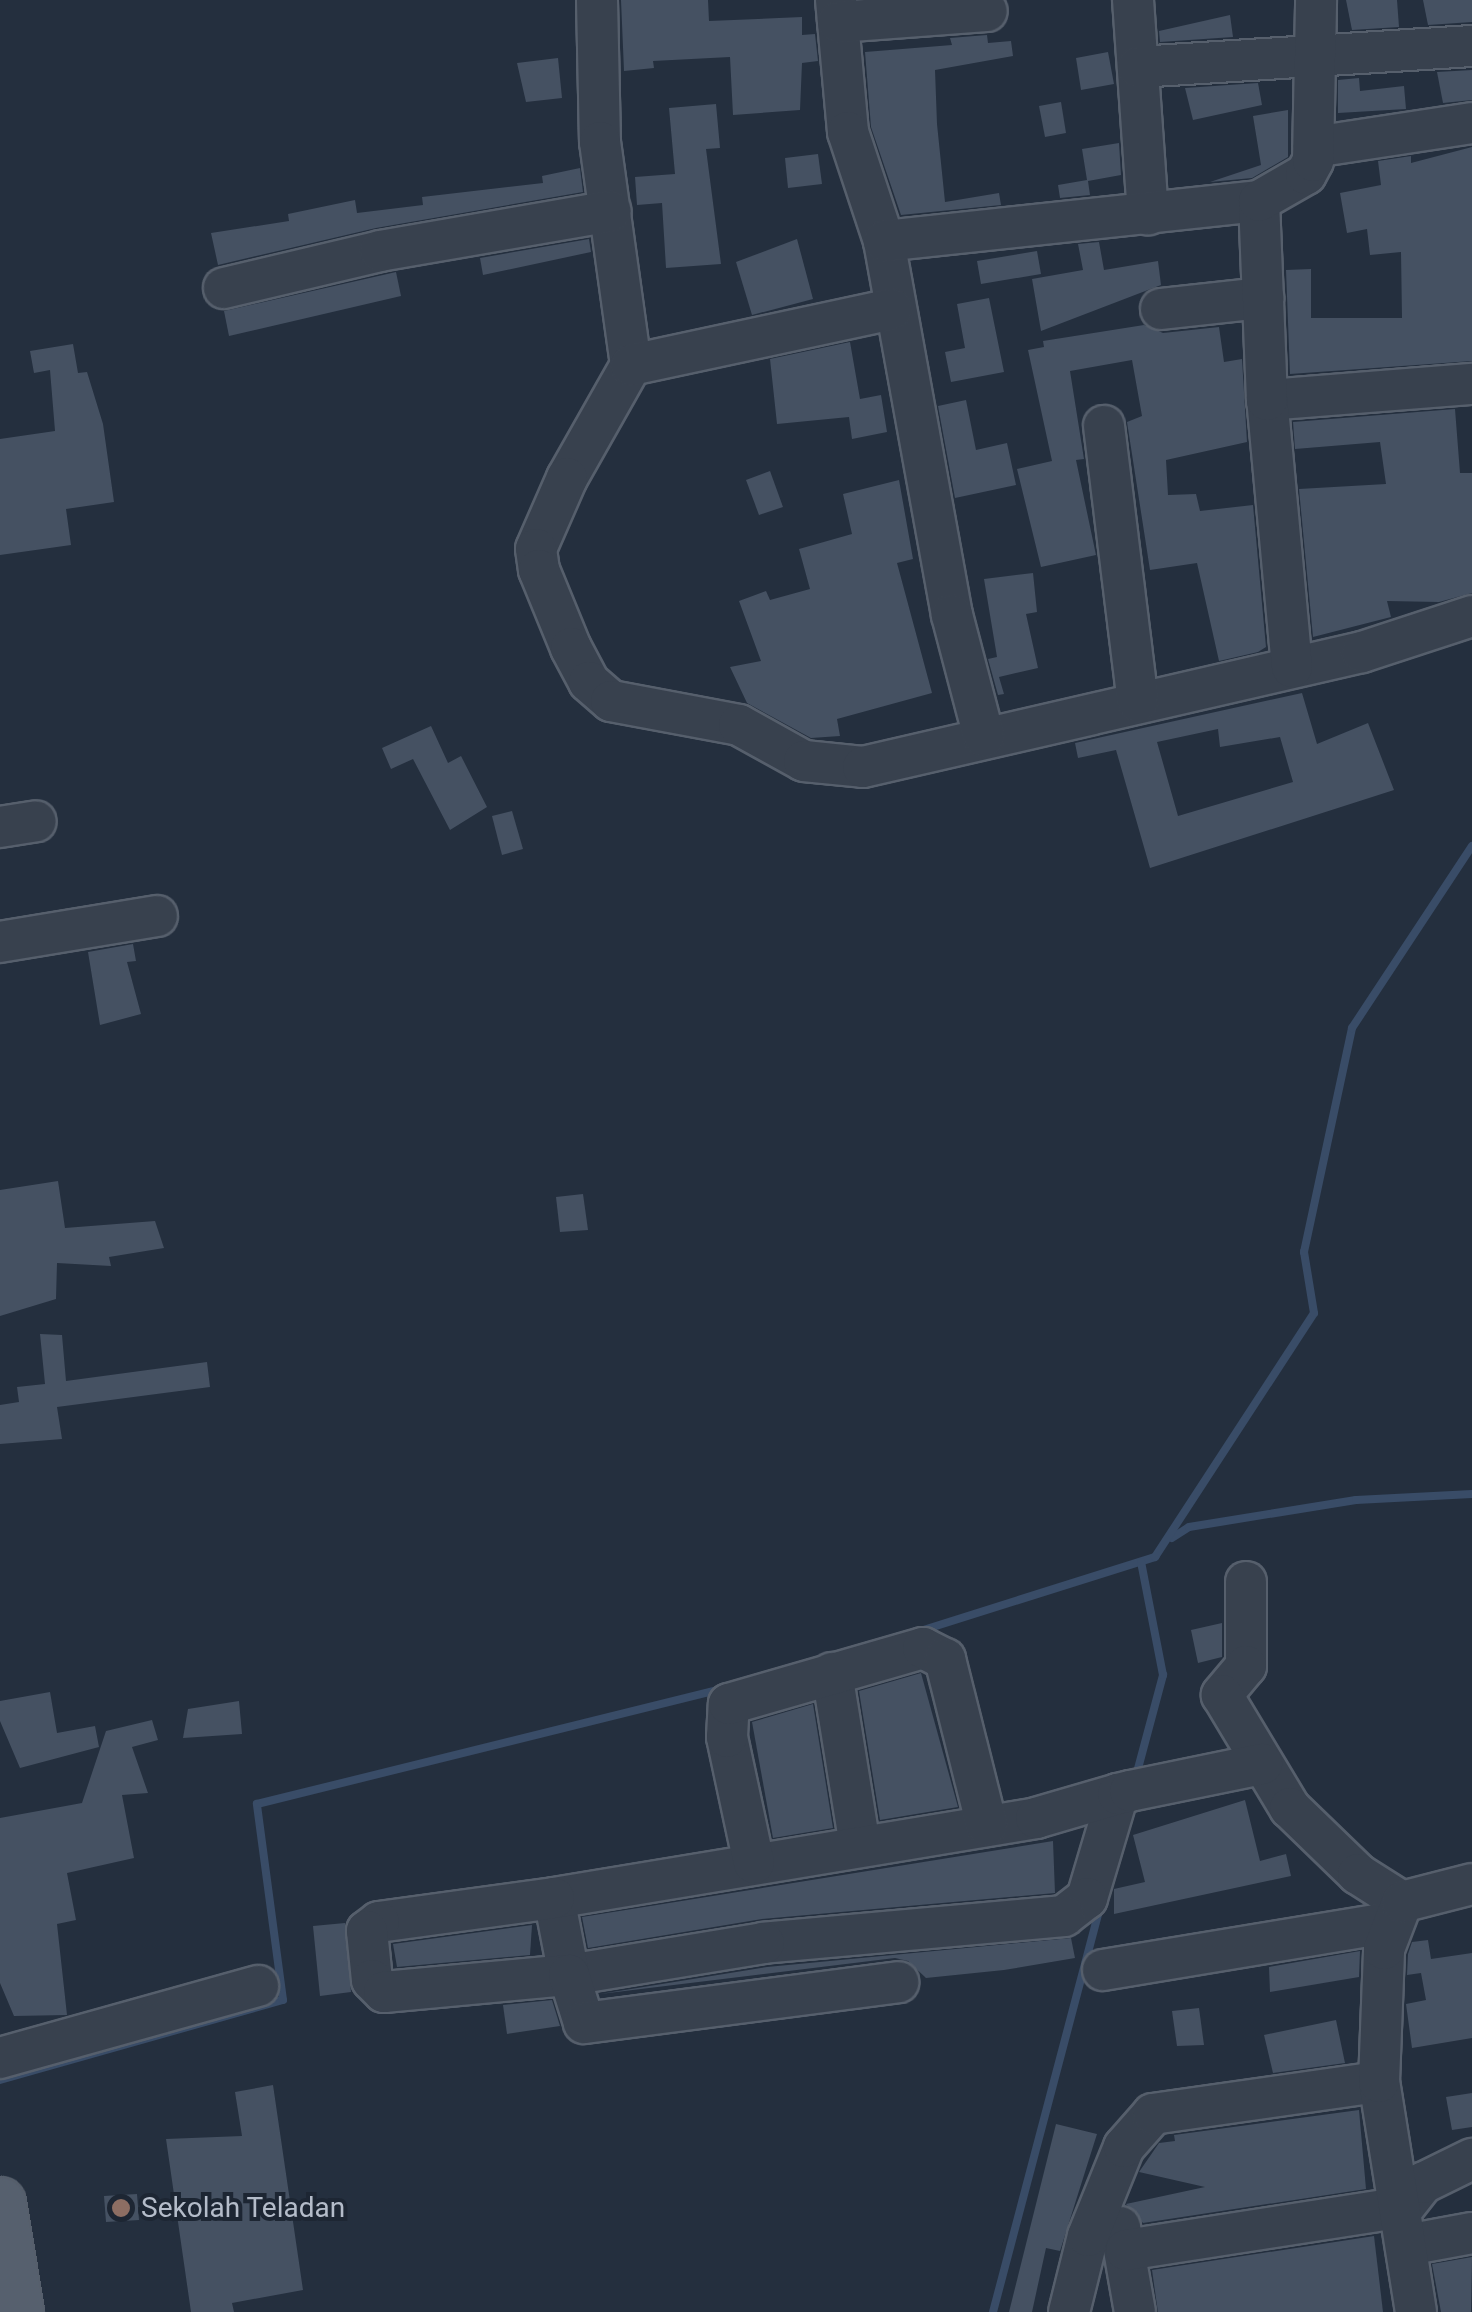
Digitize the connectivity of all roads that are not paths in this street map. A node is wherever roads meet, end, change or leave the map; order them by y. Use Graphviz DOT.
graph roads {
  1 [pos="597,0"];
  2 [pos="1133,0"];
  3 [pos="1316,0"];
  4 [pos="837,11"];
  5 [pos="988,11"];
  6 [pos="1472,46"];
  7 [pos="1313,55"];
  8 [pos="1138,67"];
  9 [pos="1472,123"];
  10 [pos="1314,147"];
  11 [pos="1259,201"];
  12 [pos="611,210"];
  13 [pos="1148,214"];
  14 [pos="884,241"];
  15 [pos="224,288"];
  16 [pos="1263,298"];
  17 [pos="892,309"];
  18 [pos="1161,309"];
  19 [pos="631,366"];
  20 [pos="1472,384"];
  21 [pos="1267,400"];
  22 [pos="1104,426"];
  23 [pos="1472,616"];
  24 [pos="1292,667"];
  25 [pos="1138,702"];
  26 [pos="984,736"];
  27 [pos="157,916"];
  28 [pos="0,942"];
  29 [pos="1246,1582"];
  30 [pos="832,1674"];
  31 [pos="1262,1764"];
  32 [pos="1134,1790"];
  33 [pos="986,1826"];
  34 [pos="860,1846"];
  35 [pos="754,1863"];
  36 [pos="1472,1884"];
  37 [pos="554,1898"];
  38 [pos="1397,1912"];
  39 [pos="1103,1970"];
  40 [pos="569,1975"];
  41 [pos="898,1982"];
  42 [pos="258,1986"];
  43 [pos="0,2058"];
  44 [pos="1380,2082"];
  45 [pos="1472,2159"];
  46 [pos="1108,2184"];
  47 [pos="0,2203"];
  48 [pos="1405,2226"];
  49 [pos="1472,2234"];
  50 [pos="1126,2250"];
  51 [pos="18,2312"];
  52 [pos="1068,2312"];
  53 [pos="1135,2312"];
  54 [pos="1416,2312"];
  1 -- 12 [label="street"];
  2 -- 8 [label="street"];
  3 -- 7 [label="street"];
  4 -- 5 [label="street"];
  4 -- 14 [label="street"];
  6 -- 7 [label="street"];
  7 -- 8 [label="street"];
  7 -- 10 [label="street"];
  8 -- 13 [label="street"];
  9 -- 10 [label="street"];
  10 -- 11 [label="street"];
  11 -- 13 [label="street"];
  11 -- 16 [label="street"];
  12 -- 15 [label="street"];
  12 -- 19 [label="street"];
  13 -- 14 [label="street"];
  14 -- 17 [label="street"];
  16 -- 18 [label="street"];
  16 -- 21 [label="street"];
  17 -- 19 [label="street"];
  17 -- 26 [label="street"];
  19 -- 26 [label="street"];
  20 -- 21 [label="street"];
  21 -- 24 [label="street"];
  22 -- 25 [label="street"];
  23 -- 24 [label="street"];
  24 -- 25 [label="street"];
  25 -- 26 [label="street"];
  27 -- 28 [label="street"];
  29 -- 31 [label="street"];
  30 -- 33 [label="street"];
  30 -- 34 [label="street"];
  30 -- 35 [label="street"];
  31 -- 32 [label="street"];
  31 -- 38 [label="street"];
  32 -- 33 [label="street"];
  32 -- 40 [label="street"];
  33 -- 34 [label="street"];
  34 -- 35 [label="street"];
  35 -- 37 [label="street"];
  36 -- 38 [label="street"];
  37 -- 40 [label="street"];
  37 -- 40 [label="street"];
  38 -- 39 [label="street"];
  38 -- 44 [label="street"];
  40 -- 41 [label="street"];
  42 -- 43 [label="street"];
  44 -- 46 [label="street"];
  44 -- 48 [label="street"];
  45 -- 48 [label="street"];
  46 -- 50 [label="street"];
  46 -- 52 [label="street"];
  47 -- 51 [label="main road"];
  48 -- 49 [label="street"];
  48 -- 50 [label="street"];
  48 -- 54 [label="street"];
  50 -- 53 [label="street"];
}
